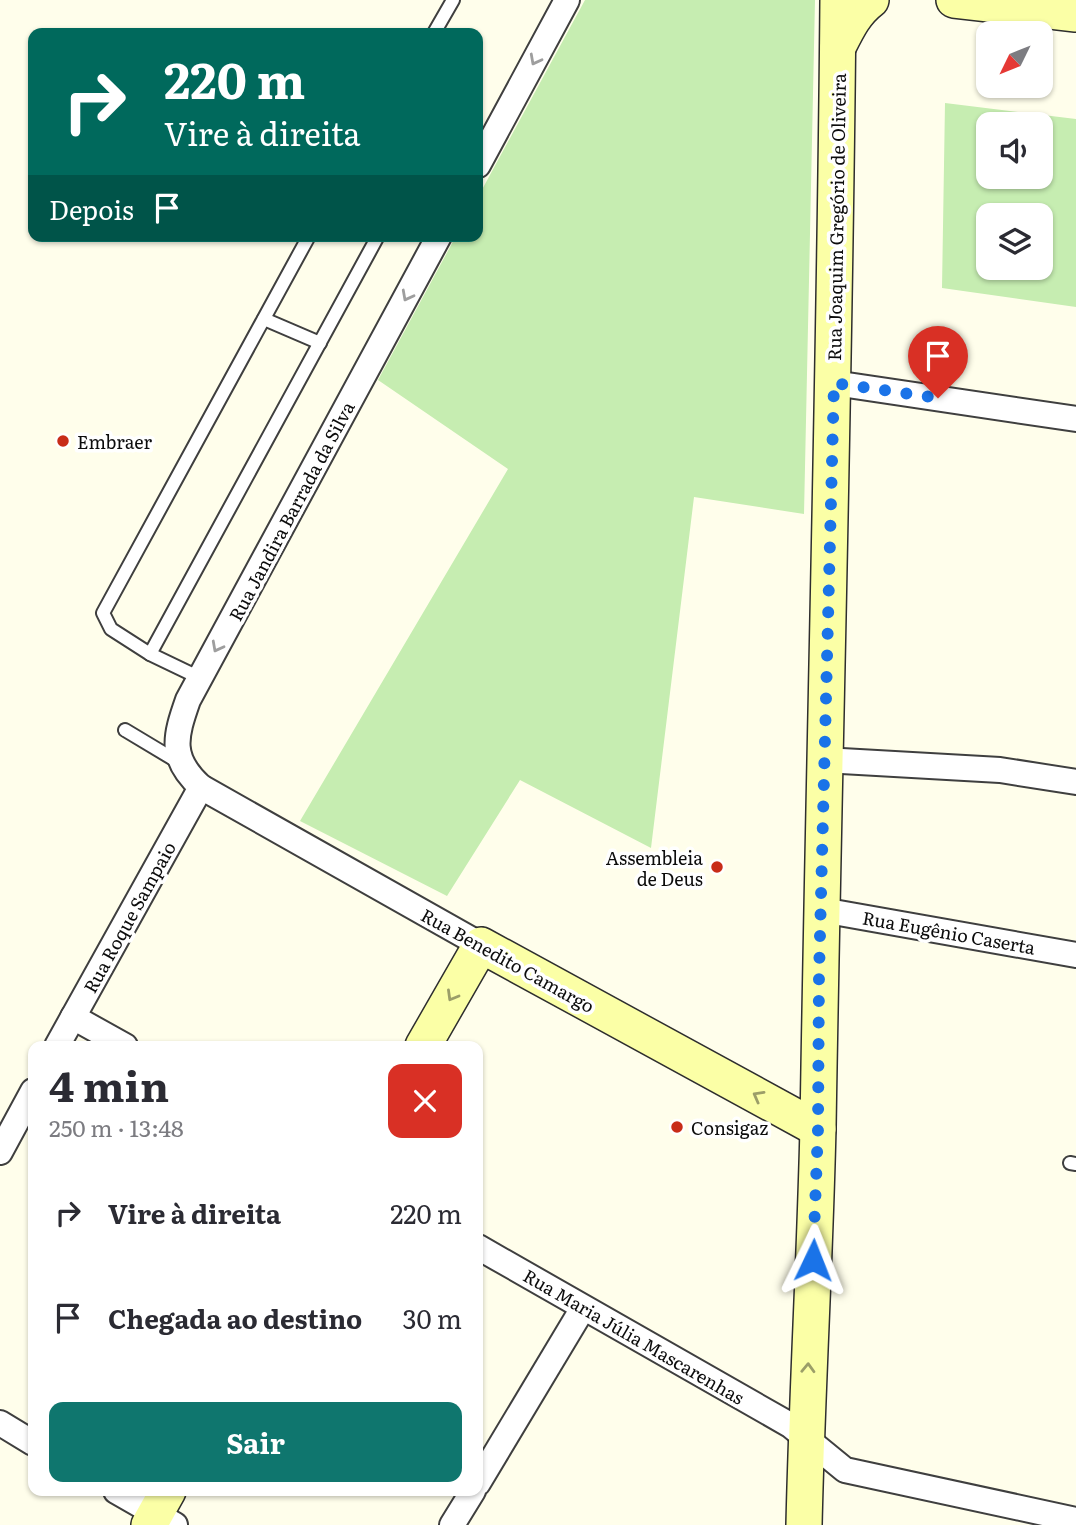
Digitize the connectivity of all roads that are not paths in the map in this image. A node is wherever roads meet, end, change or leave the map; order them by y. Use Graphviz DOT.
graph roads {
  1 [pos="453,0"];
  2 [pos="567,0"];
  3 [pos="838,0"];
  4 [pos="871,0"];
  5 [pos="954,0"];
  6 [pos="1076,14"];
  7 [pos="438,28"];
  8 [pos="838,47"];
  9 [pos="483,156"];
  10 [pos="306,242"];
  11 [pos="375,242"];
  12 [pos="436,242"];
  13 [pos="264,319"];
  14 [pos="320,343"];
  15 [pos="834,383"];
  16 [pos="1076,419"];
  17 [pos="150,654"];
  18 [pos="200,678"];
  19 [pos="125,730"];
  20 [pos="824,760"];
  21 [pos="180,763"];
  22 [pos="1076,782"];
  23 [pos="201,787"];
  24 [pos="822,910"];
  25 [pos="481,945"];
  26 [pos="1076,955"];
  27 [pos="74,1017"];
  28 [pos="60,1041"];
  29 [pos="116,1041"];
  30 [pos="426,1041"];
  31 [pos="28,1100"];
  32 [pos="818,1129"];
  33 [pos="0,1152"];
  34 [pos="483,1251"];
  35 [pos="583,1308"];
  36 [pos="0,1423"];
  37 [pos="801,1426"];
  38 [pos="28,1440"];
  39 [pos="845,1470"];
  40 [pos="483,1475"];
  41 [pos="126,1496"];
  42 [pos="470,1496"];
  43 [pos="162,1514"];
  44 [pos="804,1515"];
  45 [pos="1076,1520"];
  46 [pos="453,1525"];
  1 -- 7 [label="lane"];
  2 -- 9 [label="street, one-way"];
  3 -- 8 [label="street, Rua Joaquim Gregório de Oliveira"];
  4 -- 8 [label="street"];
  5 -- 6 [label="street"];
  8 -- 15 [label="street, Rua Joaquim Gregório de Oliveira"];
  10 -- 13 [label="lane"];
  11 -- 14 [label="lane"];
  12 -- 18 [label="street, Rua Jandira Barrada da Silva, one-way"];
  13 -- 14 [label="lane"];
  13 -- 17 [label="lane"];
  14 -- 17 [label="lane"];
  15 -- 16 [label="street"];
  15 -- 20 [label="street, Rua Joaquim Gregório de Oliveira"];
  17 -- 18 [label="lane"];
  18 -- 21 [label="street, Rua Jandira Barrada da Silva"];
  19 -- 21 [label="lane"];
  20 -- 22 [label="street"];
  20 -- 24 [label="street, Rua Joaquim Gregório de Oliveira"];
  21 -- 23 [label="street"];
  23 -- 25 [label="street, Rua Benedito Camargo"];
  23 -- 27 [label="street, Rua Roque Sampaio"];
  24 -- 26 [label="street, Rua Eugênio Caserta"];
  24 -- 32 [label="street, Rua Joaquim Gregório de Oliveira"];
  25 -- 30 [label="street, one-way"];
  32 -- 25 [label="street, Rua Benedito Camargo, one-way"];
  27 -- 28 [label="street, Rua Roque Sampaio"];
  27 -- 29 [label="street"];
  31 -- 33 [label="street"];
  37 -- 32 [label="street, Rua Joaquim Gregório de Oliveira, one-way"];
  34 -- 35 [label="street, Rua Maria Júlia Mascarenhas"];
  35 -- 37 [label="street, Rua Maria Júlia Mascarenhas"];
  35 -- 40 [label="street"];
  36 -- 38 [label="street"];
  37 -- 39 [label="street, Rua Maria Júlia Mascarenhas"];
  37 -- 44 [label="street, Rua Joaquim Gregório de Oliveira"];
  39 -- 44 [label="street"];
  39 -- 45 [label="street"];
  41 -- 43 [label="street"];
  42 -- 46 [label="street"];
}
